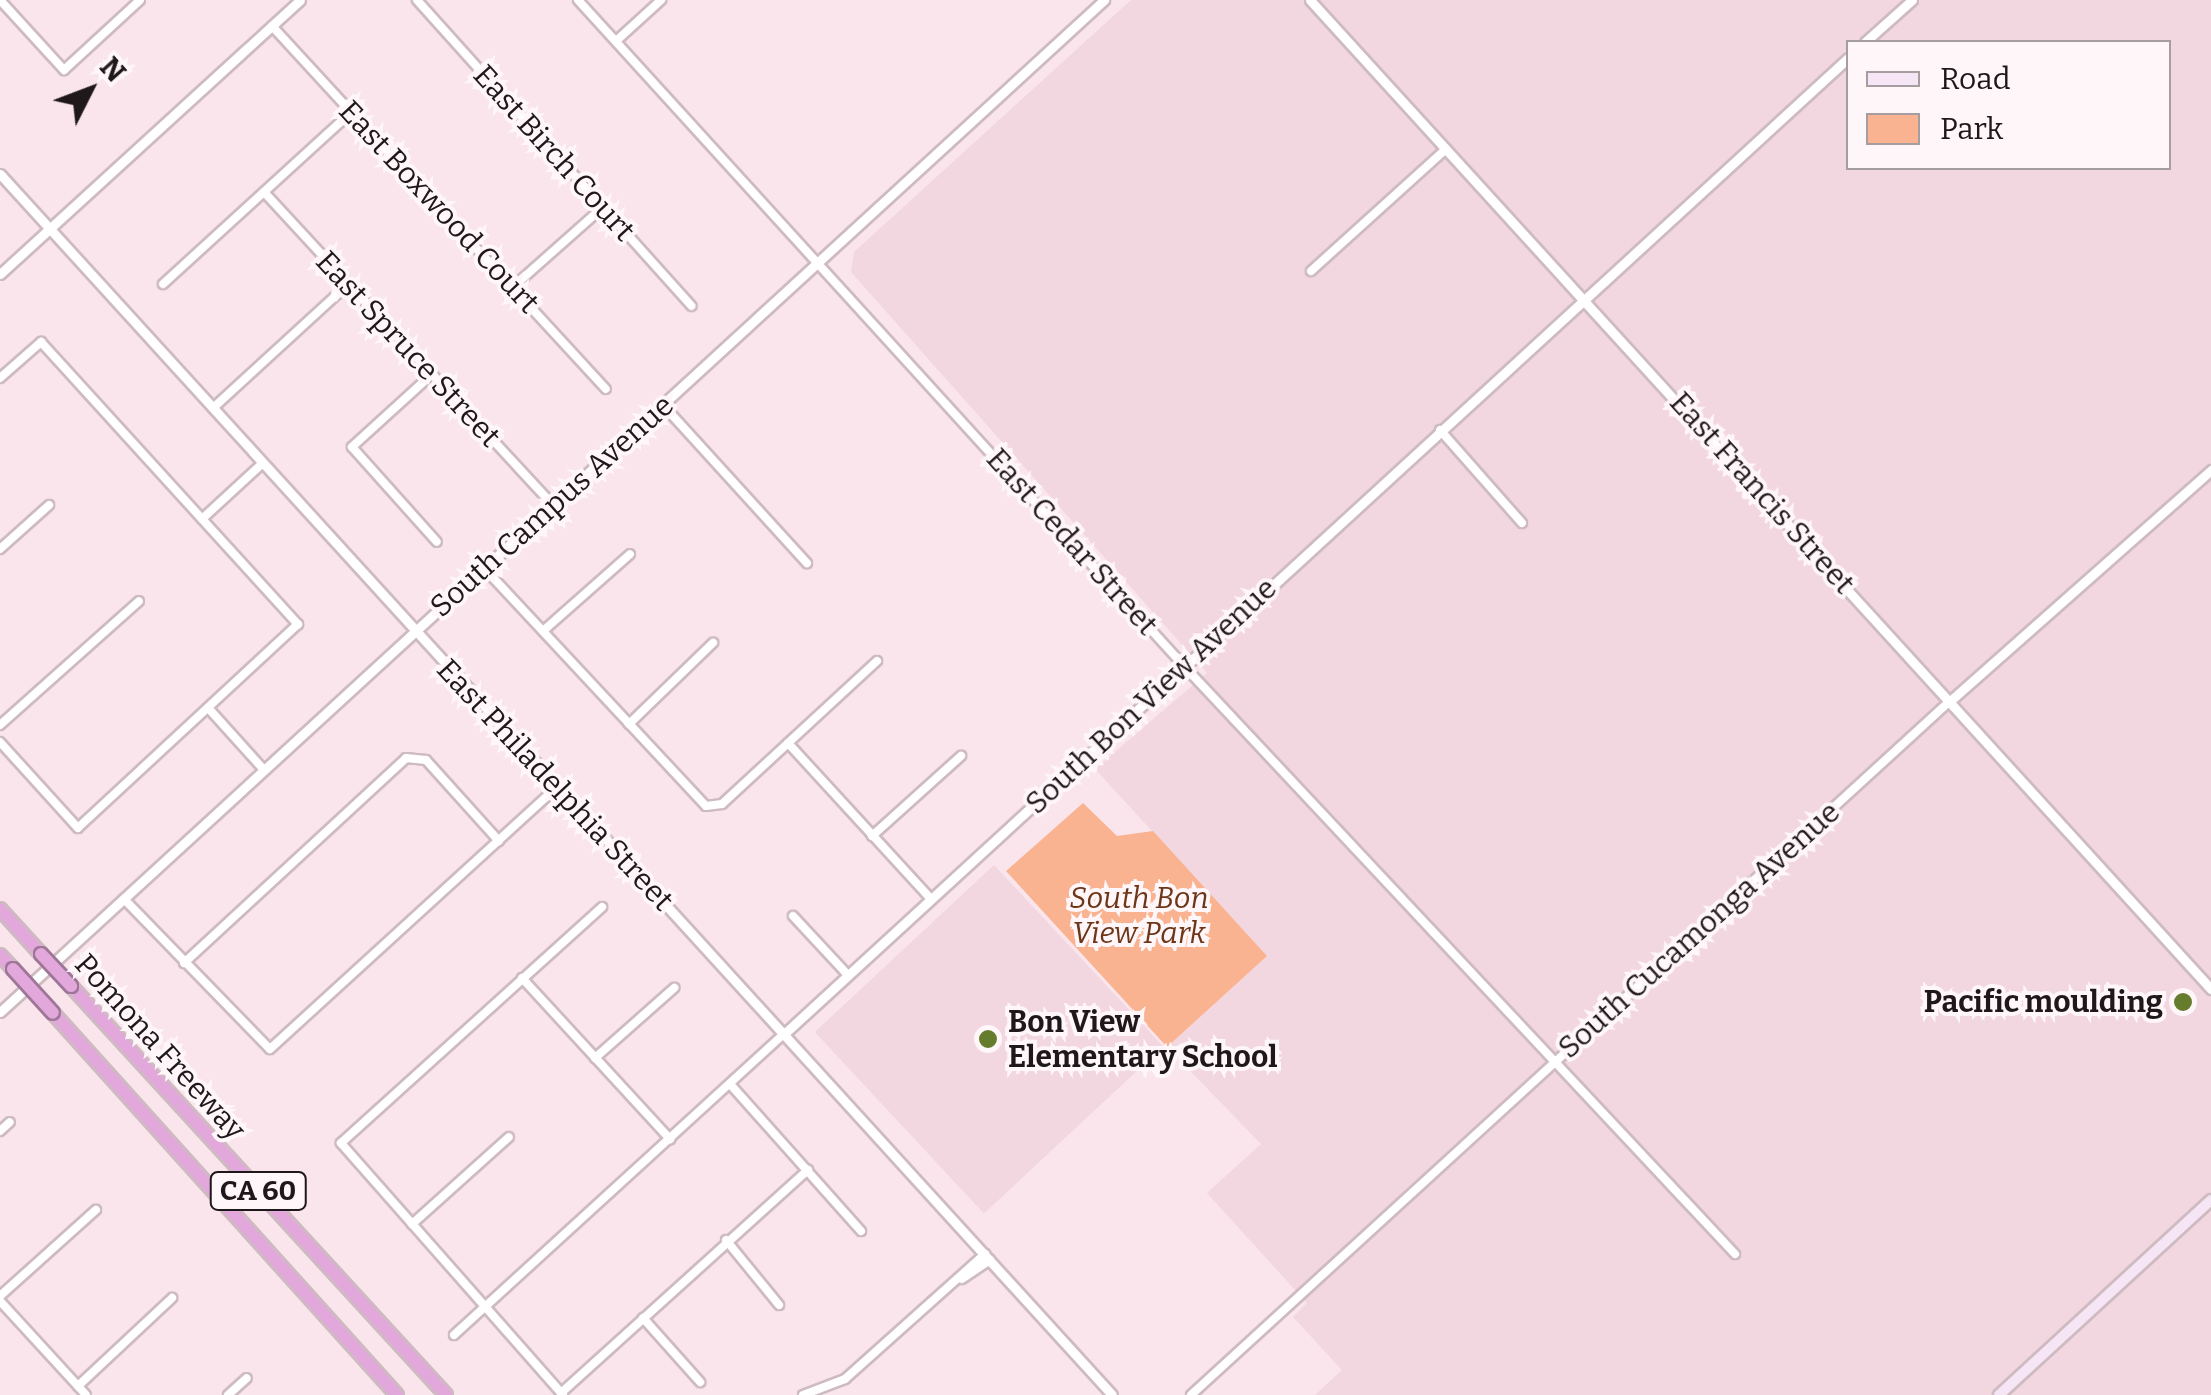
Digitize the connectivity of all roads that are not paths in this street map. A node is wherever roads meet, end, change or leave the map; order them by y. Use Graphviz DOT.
graph roads {
  1 [pos="0,0"];
  2 [pos="140,0"];
  3 [pos="300,0"];
  4 [pos="417,0"];
  5 [pos="578,0"];
  6 [pos="661,0"];
  7 [pos="1104,0"];
  8 [pos="1310,0"];
  9 [pos="1912,0"];
  10 [pos="272,26"];
  11 [pos="1867,40"];
  12 [pos="616,41"];
  13 [pos="1846,60"];
  14 [pos="350,113"];
  15 [pos="1446,149"];
  16 [pos="0,174"];
  17 [pos="264,192"];
  18 [pos="602,208"];
  19 [pos="50,228"];
  20 [pos="818,261"];
  21 [pos="1311,271"];
  22 [pos="0,274"];
  23 [pos="163,284"];
  24 [pos="347,285"];
  25 [pos="514,286"];
  26 [pos="1584,298"];
  27 [pos="692,306"];
  28 [pos="431,375"];
  29 [pos="0,378"];
  30 [pos="606,389"];
  31 [pos="663,405"];
  32 [pos="213,408"];
  33 [pos="1440,430"];
  34 [pos="263,463"];
  35 [pos="2211,471"];
  36 [pos="50,505"];
  37 [pos="553,506"];
  38 [pos="202,519"];
  39 [pos="1522,523"];
  40 [pos="437,542"];
  41 [pos="0,550"];
  42 [pos="630,554"];
  43 [pos="807,564"];
  44 [pos="484,568"];
  45 [pos="139,600"];
  46 [pos="415,631"];
  47 [pos="543,631"];
  48 [pos="713,644"];
  49 [pos="877,662"];
  50 [pos="1184,666"];
  51 [pos="1950,702"];
  52 [pos="210,710"];
  53 [pos="630,724"];
  54 [pos="0,725"];
  55 [pos="0,742"];
  56 [pos="788,742"];
  57 [pos="961,756"];
  58 [pos="264,770"];
  59 [pos="557,787"];
  60 [pos="872,836"];
  61 [pos="499,841"];
  62 [pos="124,899"];
  63 [pos="930,899"];
  64 [pos="602,907"];
  65 [pos="0,909"];
  66 [pos="793,916"];
  67 [pos="0,954"];
  68 [pos="184,963"];
  69 [pos="848,975"];
  70 [pos="522,978"];
  71 [pos="674,988"];
  72 [pos="2211,989"];
  73 [pos="0,1012"];
  74 [pos="784,1034"];
  75 [pos="595,1058"];
  76 [pos="1555,1062"];
  77 [pos="730,1084"];
  78 [pos="10,1122"];
  79 [pos="0,1131"];
  80 [pos="509,1137"];
  81 [pos="670,1139"];
  82 [pos="808,1170"];
  83 [pos="2211,1200"];
  84 [pos="96,1210"];
  85 [pos="412,1224"];
  86 [pos="861,1232"];
  87 [pos="726,1240"];
  88 [pos="1734,1254"];
  89 [pos="987,1257"];
  90 [pos="0,1298"];
  91 [pos="172,1298"];
  92 [pos="779,1305"];
  93 [pos="486,1306"];
  94 [pos="643,1318"];
  95 [pos="454,1335"];
  96 [pos="247,1378"];
  97 [pos="700,1382"];
  98 [pos="78,1386"];
  99 [pos="562,1394"];
  100 [pos="86,1395"];
  101 [pos="228,1395"];
  102 [pos="396,1395"];
  103 [pos="446,1395"];
  104 [pos="803,1395"];
  105 [pos="1112,1395"];
  106 [pos="1191,1395"];
  107 [pos="1998,1395"];
  1 -- 2 [label="street"];
  3 -- 10 [label="street"];
  4 -- 18 [label="street, East Birch Court"];
  5 -- 12 [label="street, East Cedar Street"];
  6 -- 12 [label="street"];
  7 -- 20 [label="street, South Campus Avenue"];
  8 -- 15 [label="street, East Francis Street"];
  9 -- 11 [label="street"];
  10 -- 14 [label="street, East Boxwood Court"];
  10 -- 19 [label="street"];
  12 -- 20 [label="street, East Cedar Street"];
  13 -- 26 [label="street, South Bon View Avenue"];
  14 -- 17 [label="street"];
  14 -- 25 [label="street, East Boxwood Court"];
  15 -- 21 [label="street"];
  15 -- 26 [label="street, East Francis Street"];
  16 -- 19 [label="street, East Philadelphia Street"];
  17 -- 23 [label="street"];
  17 -- 24 [label="street, East Spruce Street"];
  18 -- 25 [label="street"];
  18 -- 27 [label="street, East Birch Court"];
  19 -- 22 [label="street"];
  19 -- 32 [label="street, East Philadelphia Street"];
  20 -- 31 [label="street, South Campus Avenue"];
  20 -- 50 [label="street, East Cedar Street"];
  24 -- 28 [label="street, East Spruce Street"];
  24 -- 32 [label="street"];
  25 -- 30 [label="street, East Boxwood Court"];
  26 -- 33 [label="street, South Bon View Avenue"];
  26 -- 51 [label="street, East Francis Street"];
  28 -- 37 [label="street, East Spruce Street"];
  28 -- 40 [label="street"];
  29 -- 38 [label="street"];
  31 -- 37 [label="street, South Campus Avenue"];
  31 -- 43 [label="street"];
  32 -- 34 [label="street, East Philadelphia Street"];
  33 -- 39 [label="street"];
  33 -- 50 [label="street, South Bon View Avenue"];
  34 -- 38 [label="street"];
  34 -- 46 [label="street, East Philadelphia Street"];
  35 -- 51 [label="street, South Cucamonga Avenue"];
  36 -- 41 [label="street"];
  37 -- 44 [label="street, South Campus Avenue"];
  38 -- 52 [label="street"];
  42 -- 47 [label="street"];
  44 -- 46 [label="street, South Campus Avenue"];
  44 -- 47 [label="street"];
  45 -- 54 [label="street"];
  46 -- 58 [label="street, South Campus Avenue"];
  46 -- 59 [label="street, East Philadelphia Street"];
  47 -- 53 [label="street"];
  48 -- 53 [label="street"];
  49 -- 56 [label="street"];
  50 -- 63 [label="street, South Bon View Avenue"];
  50 -- 76 [label="street, East Cedar Street"];
  51 -- 72 [label="street, East Francis Street"];
  51 -- 76 [label="street, South Cucamonga Avenue"];
  52 -- 55 [label="street"];
  52 -- 58 [label="street"];
  53 -- 56 [label="street"];
  56 -- 60 [label="street"];
  57 -- 60 [label="street"];
  58 -- 62 [label="street, South Campus Avenue"];
  59 -- 61 [label="street"];
  59 -- 74 [label="street, East Philadelphia Street"];
  60 -- 63 [label="street"];
  61 -- 68 [label="street"];
  61 -- 68 [label="street"];
  62 -- 68 [label="street"];
  62 -- 73 [label="street, South Campus Avenue"];
  63 -- 69 [label="street, South Bon View Avenue"];
  64 -- 70 [label="street"];
  65 -- 103 [label="highway, Pomona Freeway / CA 60, bridge"];
  66 -- 69 [label="street"];
  67 -- 102 [label="highway, Pomona Freeway / CA 60, bridge"];
  69 -- 74 [label="street, South Bon View Avenue"];
  70 -- 75 [label="street"];
  70 -- 85 [label="street"];
  71 -- 75 [label="street"];
  74 -- 77 [label="street, South Bon View Avenue"];
  74 -- 89 [label="street, East Philadelphia Street"];
  75 -- 81 [label="street"];
  76 -- 88 [label="street, East Cedar Street"];
  76 -- 106 [label="street, South Cucamonga Avenue"];
  77 -- 81 [label="street, South Bon View Avenue"];
  77 -- 82 [label="street"];
  78 -- 79 [label="street"];
  80 -- 85 [label="street"];
  81 -- 93 [label="street, South Bon View Avenue"];
  82 -- 86 [label="street"];
  82 -- 87 [label="street"];
  83 -- 107 [label="main road"];
  84 -- 90 [label="street"];
  85 -- 93 [label="street"];
  87 -- 92 [label="street"];
  87 -- 94 [label="street"];
  89 -- 104 [label="street"];
  89 -- 105 [label="street, East Philadelphia Street"];
  90 -- 98 [label="street"];
  91 -- 98 [label="street"];
  93 -- 95 [label="street, South Bon View Avenue"];
  93 -- 99 [label="street"];
  94 -- 97 [label="street"];
  94 -- 99 [label="street"];
  96 -- 101 [label="street"];
  98 -- 100 [label="street"];
}
